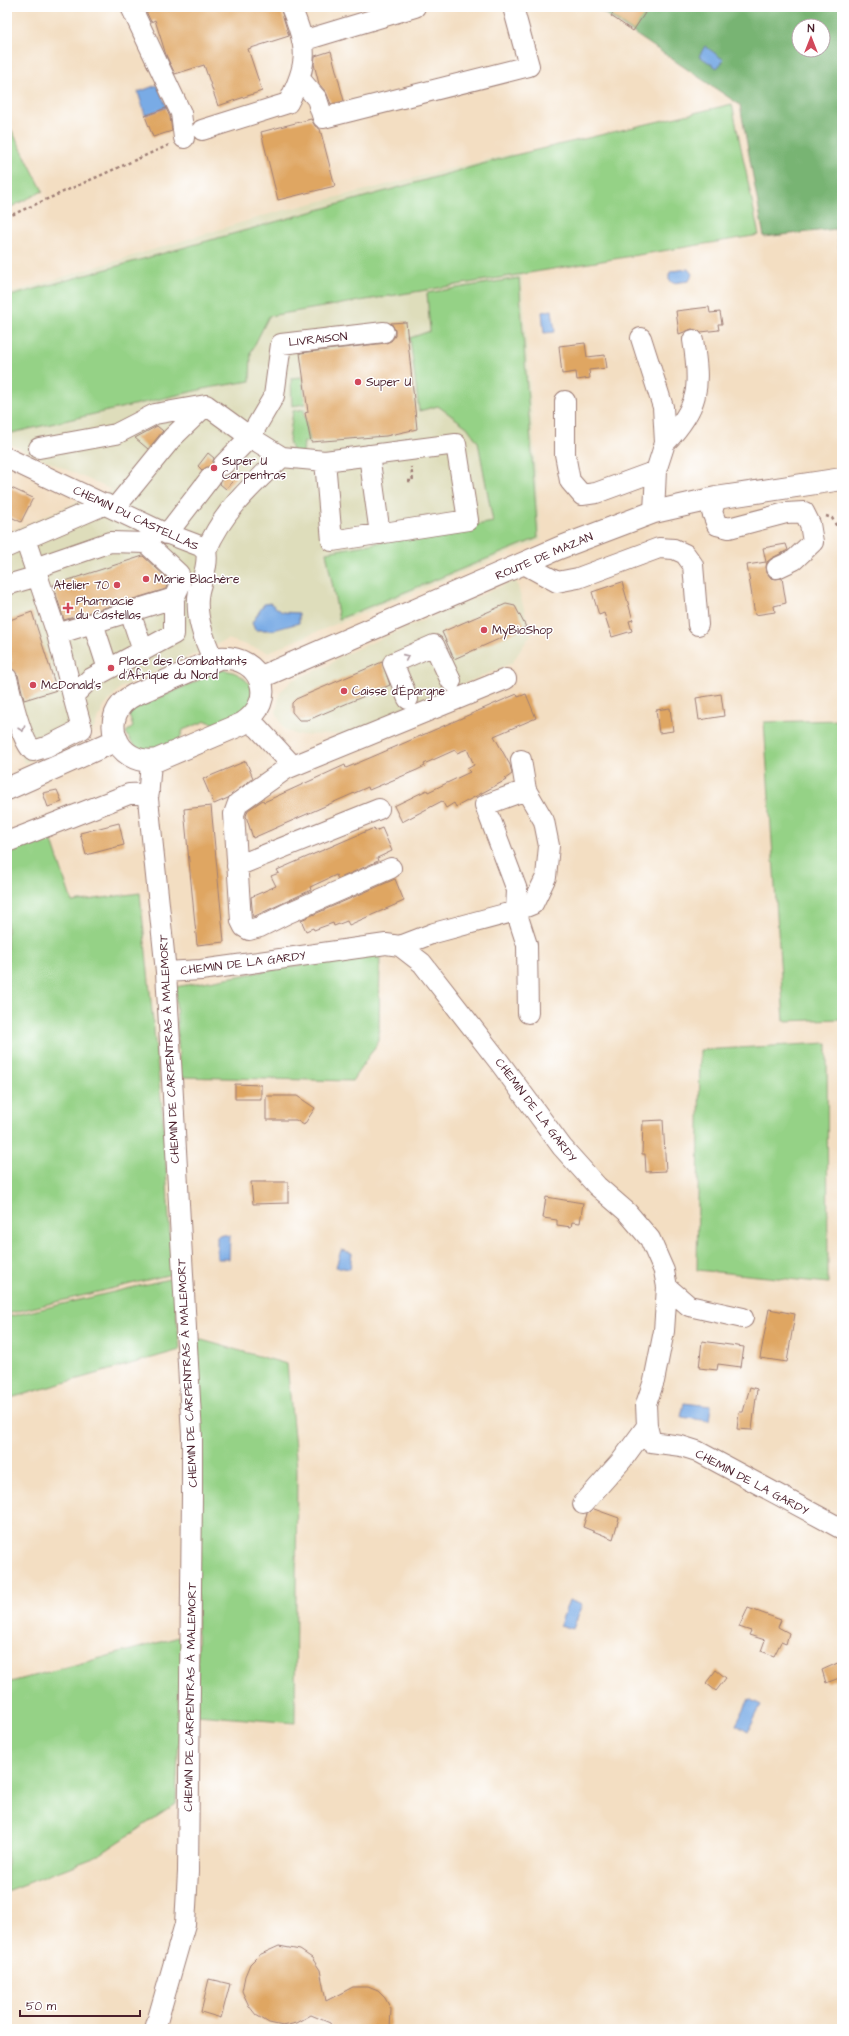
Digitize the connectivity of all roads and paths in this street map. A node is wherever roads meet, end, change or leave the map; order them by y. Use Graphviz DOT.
graph roads {
  1 [pos="131,7"];
  2 [pos="291,7"];
  3 [pos="416,7"];
  4 [pos="513,7"];
  5 [pos="364,15"];
  6 [pos="302,41"];
  7 [pos="300,80"];
  8 [pos="202,130"];
  9 [pos="184,138"];
  10 [pos="7,216"];
  11 [pos="384,332"];
  12 [pos="641,338"];
  13 [pos="693,340"];
  14 [pos="565,401"];
  15 [pos="206,405"];
  16 [pos="250,437"];
  17 [pos="665,443"];
  18 [pos="39,448"];
  19 [pos="368,455"];
  20 [pos="282,457"];
  21 [pos="7,458"];
  22 [pos="325,460"];
  23 [pos="656,471"];
  24 [pos="842,479"];
  25 [pos="811,484"];
  26 [pos="842,490"];
  27 [pos="716,498"];
  28 [pos="111,506"];
  29 [pos="654,512"];
  30 [pos="380,534"];
  31 [pos="157,535"];
  32 [pos="25,539"];
  33 [pos="7,547"];
  34 [pos="206,551"];
  35 [pos="524,564"];
  36 [pos="777,568"];
  37 [pos="36,572"];
  38 [pos="7,585"];
  39 [pos="174,598"];
  40 [pos="130,612"];
  41 [pos="93,623"];
  42 [pos="698,625"];
  43 [pos="57,634"];
  44 [pos="143,650"];
  45 [pos="214,661"];
  46 [pos="108,670"];
  47 [pos="7,678"];
  48 [pos="259,678"];
  49 [pos="506,679"];
  50 [pos="451,681"];
  51 [pos="74,696"];
  52 [pos="408,699"];
  53 [pos="248,721"];
  54 [pos="117,740"];
  55 [pos="520,760"];
  56 [pos="151,762"];
  57 [pos="293,766"];
  58 [pos="32,777"];
  59 [pos="7,786"];
  60 [pos="7,789"];
  61 [pos="526,790"];
  62 [pos="148,793"];
  63 [pos="379,808"];
  64 [pos="7,842"];
  65 [pos="237,866"];
  66 [pos="391,868"];
  67 [pos="516,911"];
  68 [pos="400,946"];
  69 [pos="166,972"];
  70 [pos="528,1013"];
  71 [pos="667,1287"];
  72 [pos="743,1318"];
  73 [pos="647,1426"];
  74 [pos="583,1504"];
  75 [pos="842,1529"];
  76 [pos="155,2029"];
  1 -- 9 [label="street"];
  2 -- 6 [label="street"];
  3 -- 5 [label="street"];
  4 -- 7 [label="street"];
  5 -- 6 [label="street"];
  6 -- 7 [label="street"];
  7 -- 8 [label="street"];
  9 -- 10 [label="path"];
  11 -- 16 [label="street, LIVRAISON"];
  12 -- 17 [label="street"];
  13 -- 17 [label="street"];
  14 -- 23 [label="street"];
  15 -- 16 [label="street"];
  15 -- 18 [label="street"];
  15 -- 28 [label="street"];
  16 -- 20 [label="street"];
  16 -- 31 [label="street"];
  17 -- 23 [label="street"];
  19 -- 22 [label="street"];
  19 -- 30 [label="street"];
  19 -- 30 [label="street"];
  20 -- 22 [label="street"];
  20 -- 34 [label="street"];
  21 -- 28 [label="street, CHEMIN DU CASTELLAS"];
  22 -- 30 [label="street"];
  23 -- 29 [label="street"];
  24 -- 25 [label="main road, ROUTE DE MAZAN"];
  25 -- 26 [label="street"];
  25 -- 27 [label="main road, ROUTE DE MAZAN"];
  27 -- 29 [label="main road, ROUTE DE MAZAN"];
  27 -- 36 [label="street"];
  28 -- 31 [label="street, CHEMIN DU CASTELLAS"];
  28 -- 32 [label="street"];
  29 -- 35 [label="main road, ROUTE DE MAZAN"];
  31 -- 34 [label="street, CHEMIN DU CASTELLAS"];
  31 -- 37 [label="street"];
  31 -- 39 [label="street"];
  32 -- 33 [label="street"];
  32 -- 37 [label="street"];
  34 -- 45 [label="street, CHEMIN DU CASTELLAS"];
  35 -- 42 [label="street"];
  35 -- 48 [label="main road, ROUTE DE MAZAN"];
  37 -- 38 [label="street"];
  37 -- 43 [label="street"];
  39 -- 40 [label="street"];
  39 -- 44 [label="street"];
  40 -- 41 [label="street"];
  40 -- 44 [label="street"];
  41 -- 43 [label="street"];
  41 -- 46 [label="street"];
  43 -- 51 [label="street"];
  44 -- 46 [label="street"];
  45 -- 48 [label="main road"];
  45 -- 54 [label="main road"];
  46 -- 51 [label="street"];
  47 -- 51 [label="street, one-way"];
  48 -- 53 [label="main road"];
  49 -- 57 [label="street"];
  52 -- 50 [label="street, one-way"];
  53 -- 56 [label="main road"];
  53 -- 57 [label="street"];
  54 -- 56 [label="main road"];
  54 -- 58 [label="main road"];
  55 -- 61 [label="street"];
  56 -- 62 [label="street, CHEMIN DE CARPENTRAS À MALEMORT"];
  57 -- 65 [label="street"];
  58 -- 59 [label="main road"];
  58 -- 60 [label="main road"];
  61 -- 67 [label="street"];
  61 -- 67 [label="street"];
  62 -- 64 [label="street"];
  62 -- 69 [label="street, CHEMIN DE CARPENTRAS À MALEMORT"];
  63 -- 65 [label="street"];
  65 -- 66 [label="street"];
  67 -- 68 [label="street"];
  67 -- 70 [label="street"];
  68 -- 69 [label="street, CHEMIN DE LA GARDY"];
  68 -- 71 [label="street, CHEMIN DE LA GARDY"];
  69 -- 76 [label="street, CHEMIN DE CARPENTRAS À MALEMORT"];
  71 -- 72 [label="street"];
  71 -- 73 [label="street, CHEMIN DE LA GARDY"];
  73 -- 74 [label="street"];
  73 -- 75 [label="street, CHEMIN DE LA GARDY"];
}
